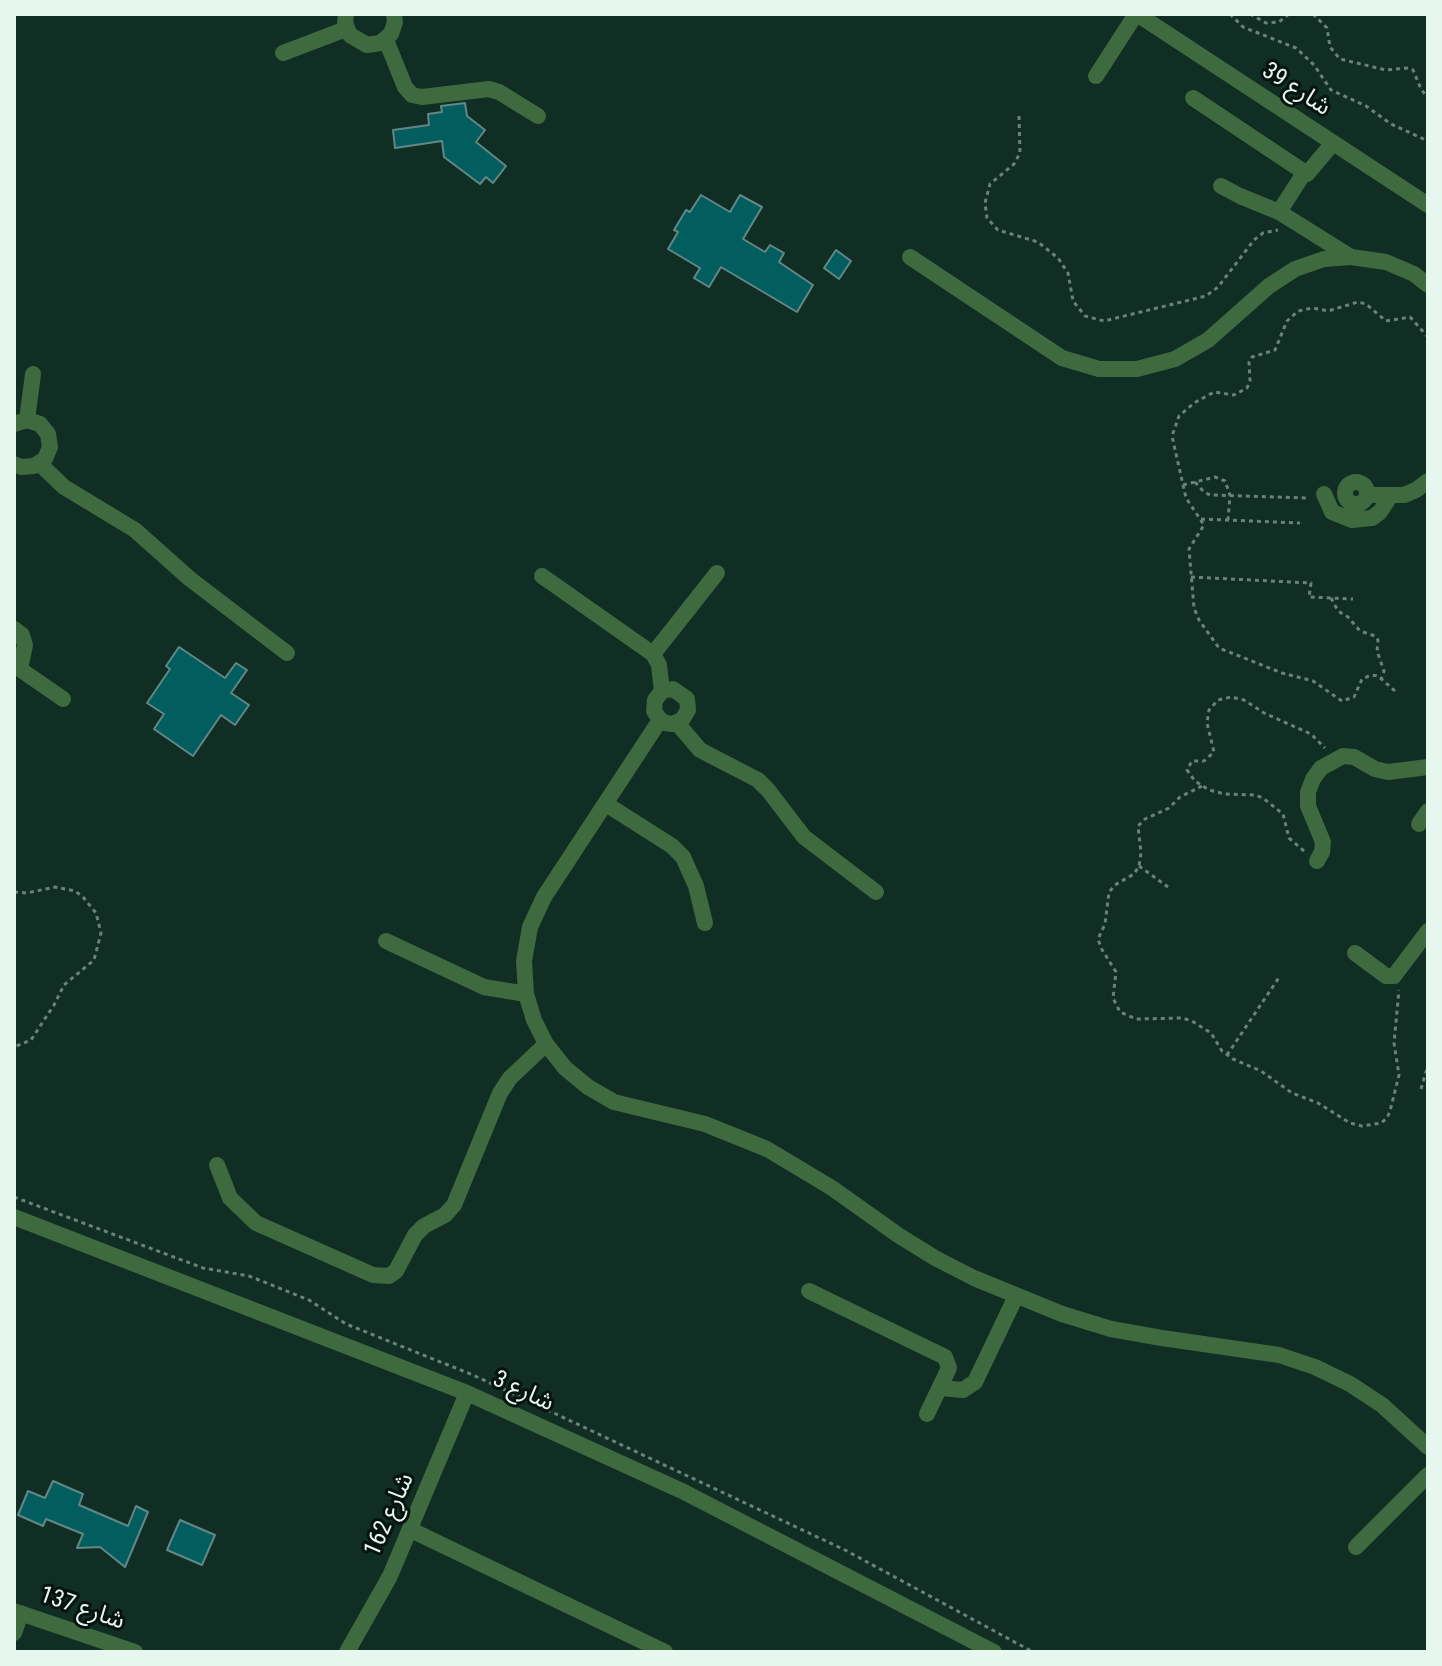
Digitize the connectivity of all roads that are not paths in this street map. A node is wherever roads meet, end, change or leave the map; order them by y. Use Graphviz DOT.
graph roads {
  1 [pos="394,14"];
  2 [pos="1137,14"];
  3 [pos="346,22"];
  4 [pos="386,40"];
  5 [pos="283,53"];
  6 [pos="1096,76"];
  7 [pos="1193,98"];
  8 [pos="538,116"];
  9 [pos="1333,143"];
  10 [pos="1304,173"];
  11 [pos="1221,186"];
  12 [pos="1428,205"];
  13 [pos="1279,212"];
  14 [pos="910,257"];
  15 [pos="1351,257"];
  16 [pos="1428,285"];
  17 [pos="33,374"];
  18 [pos="21,422"];
  19 [pos="14,464"];
  20 [pos="40,464"];
  21 [pos="1428,481"];
  22 [pos="1391,495"];
  23 [pos="717,573"];
  24 [pos="542,576"];
  25 [pos="14,629"];
  26 [pos="287,653"];
  27 [pos="653,654"];
  28 [pos="17,667"];
  29 [pos="662,691"];
  30 [pos="63,699"];
  31 [pos="669,722"];
  32 [pos="1428,767"];
  33 [pos="606,804"];
  34 [pos="1317,861"];
  35 [pos="876,892"];
  36 [pos="705,923"];
  37 [pos="1428,931"];
  38 [pos="386,941"];
  39 [pos="1355,953"];
  40 [pos="526,994"];
  41 [pos="546,1044"];
  42 [pos="217,1165"];
  43 [pos="14,1217"];
  44 [pos="809,1291"];
  45 [pos="1016,1296"];
  46 [pos="940,1388"];
  47 [pos="467,1393"];
  48 [pos="927,1414"];
  49 [pos="1428,1447"];
  50 [pos="1428,1475"];
  51 [pos="411,1530"];
  52 [pos="1356,1547"];
  53 [pos="18,1612"];
  54 [pos="14,1633"];
  55 [pos="135,1652"];
  56 [pos="347,1652"];
  57 [pos="665,1652"];
  58 [pos="994,1652"];
  1 -- 4 [label="street"];
  2 -- 6 [label="street"];
  2 -- 9 [label="street, شارع 39"];
  3 -- 4 [label="street"];
  3 -- 5 [label="street"];
  4 -- 8 [label="street"];
  7 -- 10 [label="street"];
  9 -- 10 [label="street"];
  9 -- 12 [label="street, شارع 39"];
  10 -- 13 [label="street"];
  11 -- 13 [label="street"];
  13 -- 15 [label="street"];
  14 -- 15 [label="street"];
  15 -- 16 [label="street"];
  17 -- 18 [label="street"];
  18 -- 20 [label="street"];
  19 -- 20 [label="street"];
  20 -- 26 [label="street"];
  21 -- 22 [label="street"];
  22 -- 22 [label="street"];
  23 -- 27 [label="street"];
  24 -- 27 [label="street"];
  25 -- 28 [label="street"];
  27 -- 29 [label="street"];
  28 -- 30 [label="street"];
  29 -- 31 [label="street"];
  29 -- 31 [label="street"];
  31 -- 33 [label="street"];
  31 -- 35 [label="street"];
  32 -- 34 [label="street"];
  33 -- 36 [label="street"];
  33 -- 40 [label="street"];
  37 -- 39 [label="street"];
  38 -- 40 [label="street"];
  40 -- 41 [label="street"];
  41 -- 42 [label="street"];
  41 -- 45 [label="street"];
  43 -- 47 [label="street, شارع 3"];
  44 -- 46 [label="street"];
  45 -- 46 [label="street"];
  45 -- 49 [label="street"];
  46 -- 48 [label="street"];
  47 -- 51 [label="street, شارع 162"];
  47 -- 58 [label="street, شارع 3"];
  50 -- 52 [label="street"];
  51 -- 56 [label="street, شارع 162"];
  51 -- 57 [label="street"];
  53 -- 54 [label="street"];
  53 -- 55 [label="street, شارع 137"];
}
